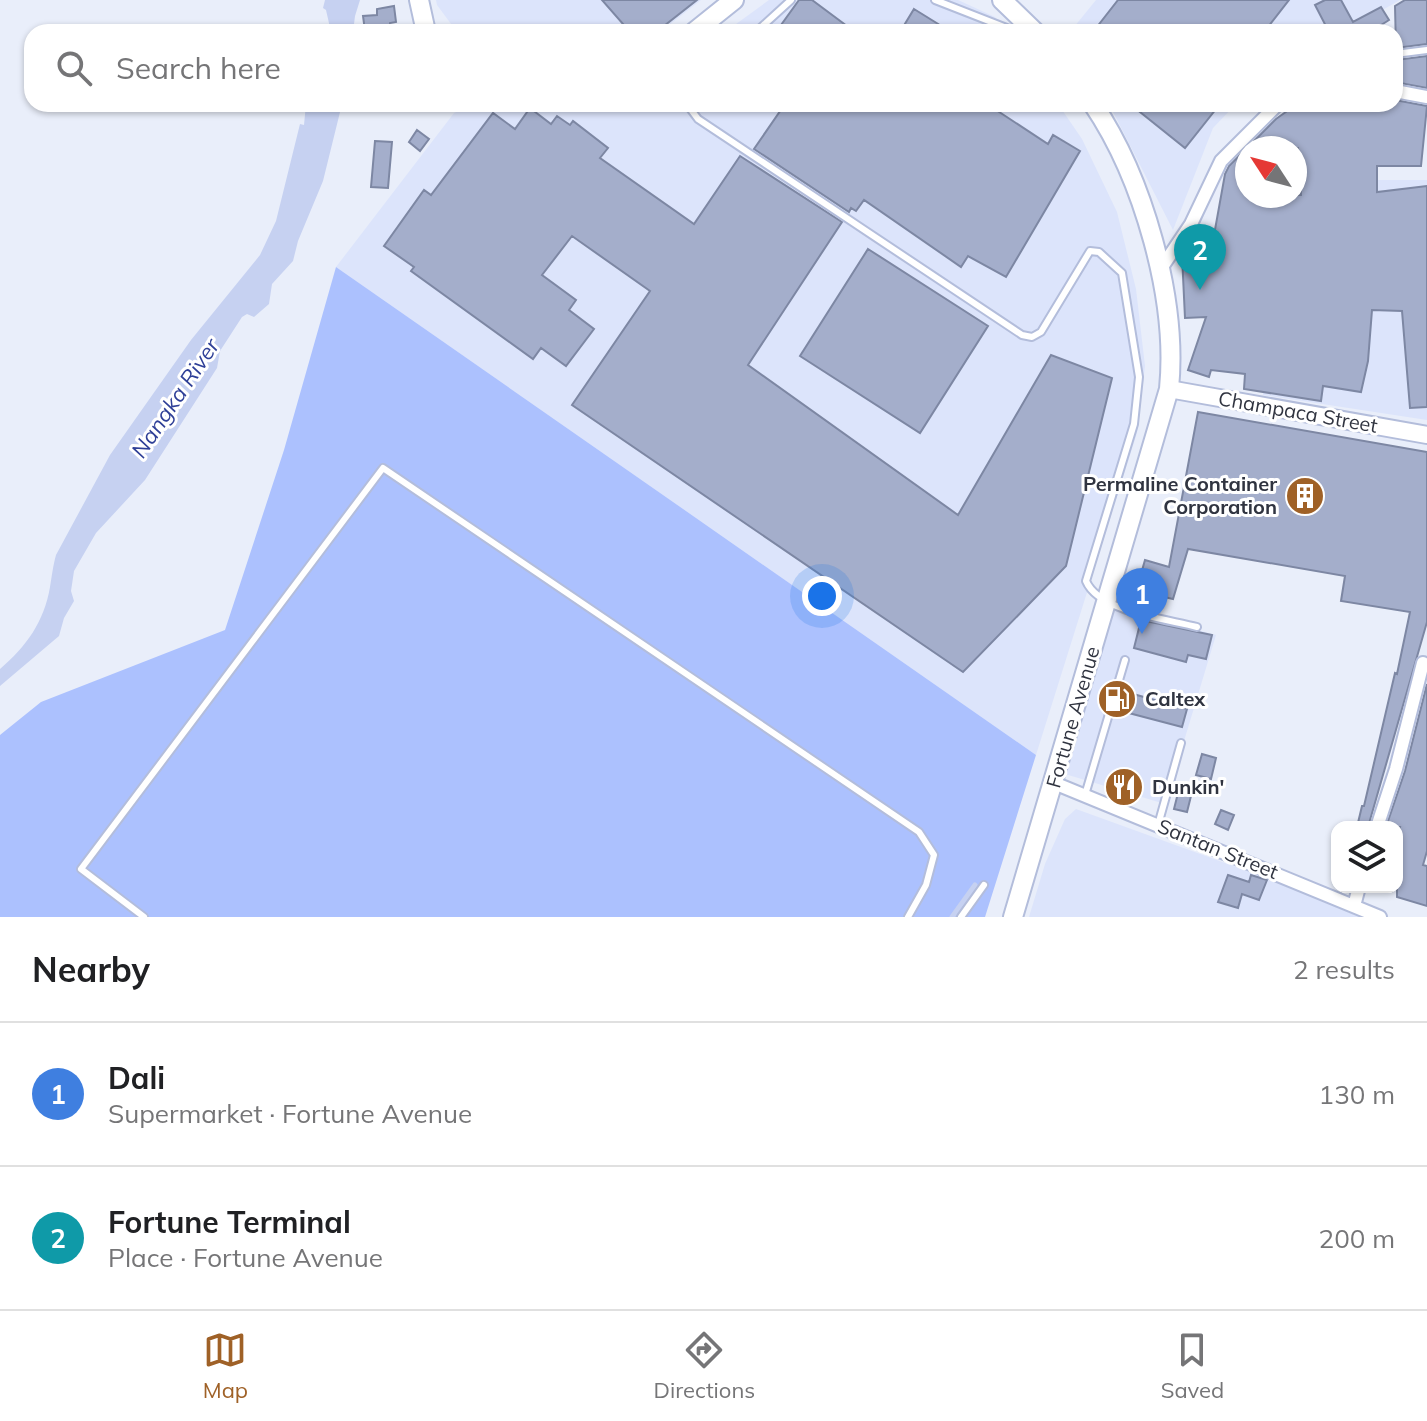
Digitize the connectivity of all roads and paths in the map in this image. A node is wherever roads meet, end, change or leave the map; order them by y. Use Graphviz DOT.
graph roads {
  1 [pos="419,0"];
  2 [pos="734,0"];
  3 [pos="791,0"];
  4 [pos="935,0"];
  5 [pos="1002,0"];
  6 [pos="424,24"];
  7 [pos="704,24"];
  8 [pos="765,24"];
  9 [pos="996,24"];
  10 [pos="1027,24"];
  11 [pos="1427,50"];
  12 [pos="1403,53"];
  13 [pos="1403,92"];
  14 [pos="1427,97"];
  15 [pos="693,112"];
  16 [pos="1098,112"];
  17 [pos="1270,112"];
  18 [pos="1160,270"];
  19 [pos="1169,389"];
  20 [pos="1427,435"];
  21 [pos="1107,603"];
  22 [pos="1197,627"];
  23 [pos="1125,660"];
  24 [pos="1423,663"];
  25 [pos="1422,682"];
  26 [pos="1181,743"];
  27 [pos="1054,783"];
  28 [pos="1085,795"];
  29 [pos="1379,821"];
  30 [pos="1158,825"];
  31 [pos="984,885"];
  32 [pos="1357,893"];
  33 [pos="1354,906"];
  34 [pos="144,917"];
  35 [pos="908,917"];
  36 [pos="961,917"];
  37 [pos="1013,917"];
  38 [pos="1380,917"];
  1 -- 6 [label="main road"];
  2 -- 7 [label="main road"];
  3 -- 8 [label="lane"];
  4 -- 9 [label="lane"];
  5 -- 10 [label="main road"];
  11 -- 12 [label="lane"];
  13 -- 14 [label="street"];
  15 -- 21 [label="lane"];
  16 -- 18 [label="main road, Fortune Avenue"];
  17 -- 18 [label="street"];
  18 -- 19 [label="main road, Fortune Avenue"];
  19 -- 20 [label="street, Champaca Street"];
  19 -- 21 [label="main road, Fortune Avenue"];
  21 -- 22 [label="lane"];
  21 -- 27 [label="main road, Fortune Avenue"];
  23 -- 28 [label="lane"];
  24 -- 25 [label="street"];
  25 -- 29 [label="street"];
  26 -- 30 [label="lane"];
  27 -- 28 [label="street, Santan Street"];
  27 -- 37 [label="main road, Fortune Avenue"];
  28 -- 30 [label="street, Santan Street"];
  30 -- 33 [label="street, Santan Street"];
  31 -- 36 [label="lane"];
  32 -- 33 [label="street"];
  33 -- 38 [label="street, Santan Street"];
  34 -- 35 [label="lane"];
}
